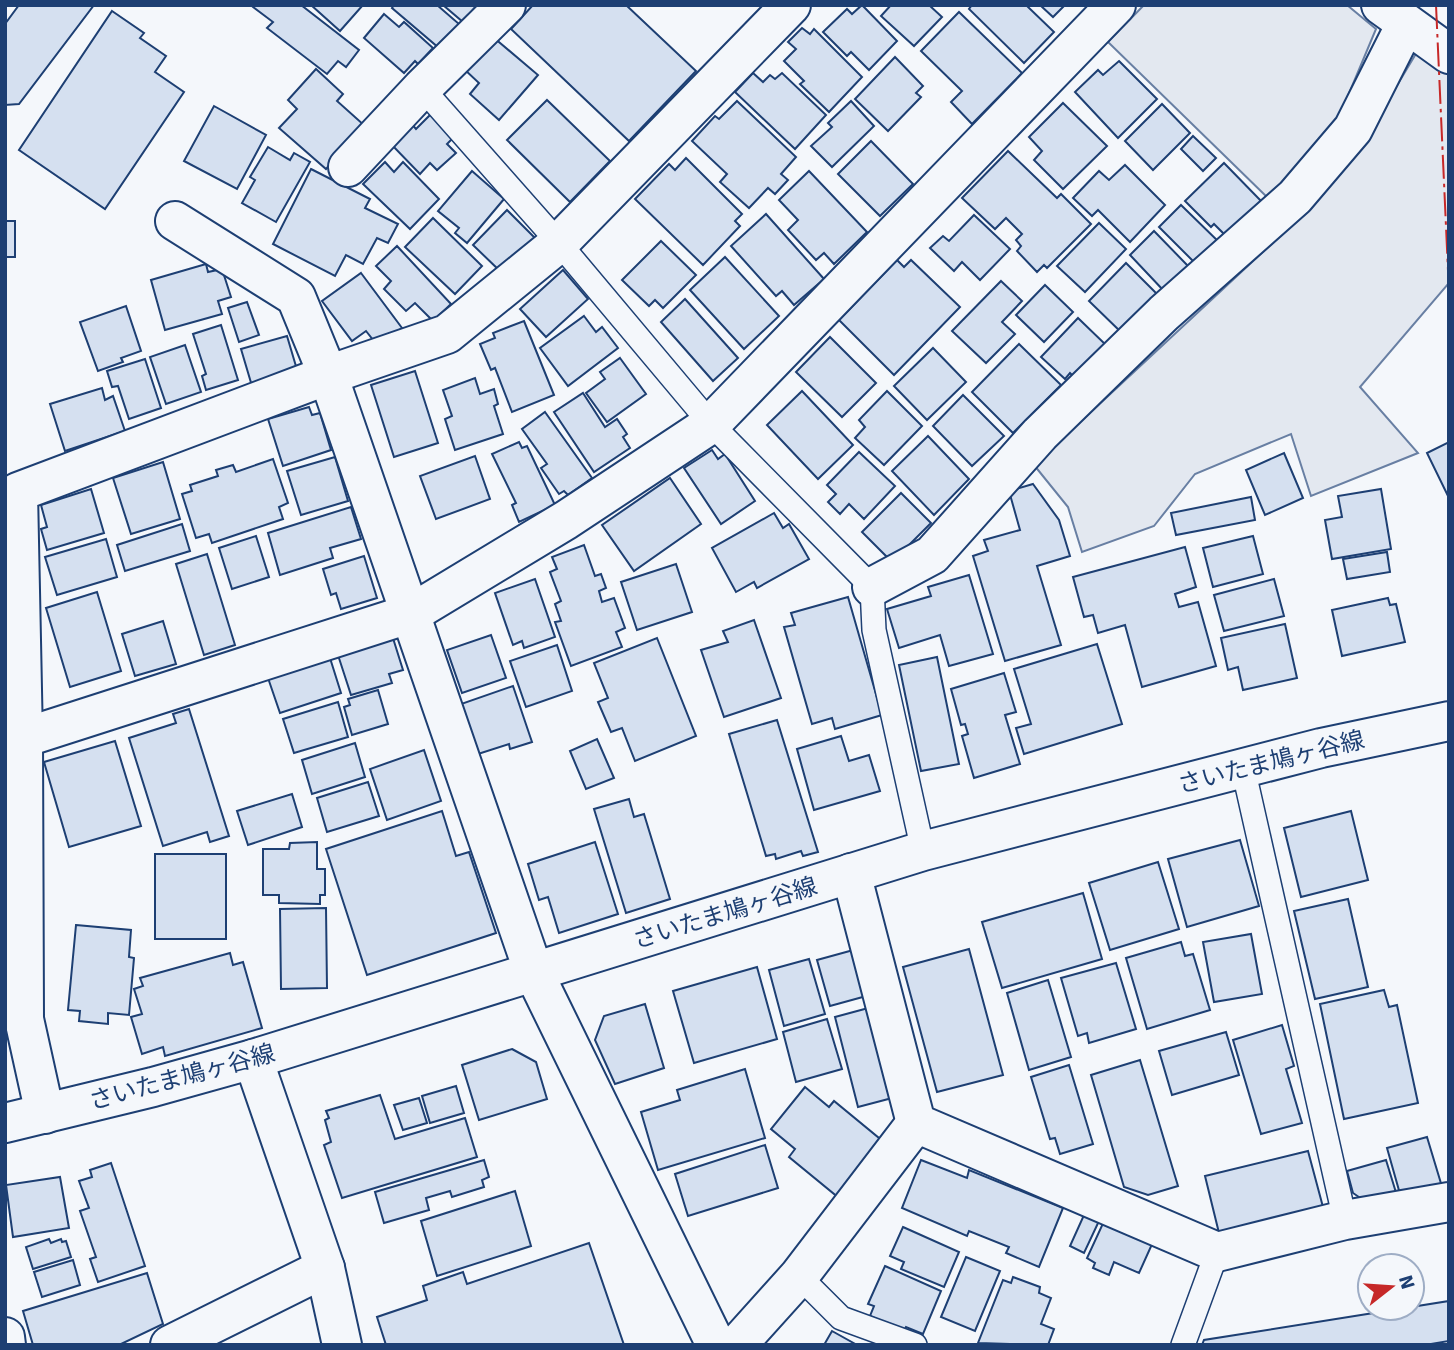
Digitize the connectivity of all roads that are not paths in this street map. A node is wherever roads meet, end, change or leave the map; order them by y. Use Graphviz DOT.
graph roads {
  1 [pos="506,5"];
  2 [pos="791,5"];
  3 [pos="1116,5"];
  4 [pos="1394,15"];
  5 [pos="1449,54"];
  6 [pos="422,88"];
  7 [pos="348,167"];
  8 [pos="175,221"];
  9 [pos="559,243"];
  10 [pos="328,375"];
  11 [pos="711,424"];
  12 [pos="872,587"];
  13 [pos="412,613"];
  14 [pos="1449,721"];
  15 [pos="23,738"];
  16 [pos="1243,768"];
  17 [pos="923,851"];
  18 [pos="851,873"];
  19 [pos="534,973"];
  20 [pos="15,1018"];
  21 [pos="253,1059"];
  22 [pos="45,1114"];
  23 [pos="5,1123"];
  24 [pos="916,1123"];
  25 [pos="1449,1202"];
  26 [pos="1345,1220"];
  27 [pos="1217,1252"];
  28 [pos="325,1268"];
  29 [pos="799,1276"];
  30 [pos="5,1338"];
  31 [pos="6,1345"];
  32 [pos="170,1345"];
  33 [pos="342,1345"];
  34 [pos="716,1345"];
  35 [pos="737,1345"];
  36 [pos="915,1345"];
  37 [pos="1183,1345"];
  1 -- 6 [label="street"];
  2 -- 9 [label="street"];
  3 -- 11 [label="street"];
  4 -- 5 [label="street"];
  4 -- 12 [label="street"];
  6 -- 7 [label="street"];
  6 -- 9 [label="lane"];
  8 -- 10 [label="street"];
  9 -- 10 [label="street"];
  9 -- 11 [label="lane"];
  10 -- 13 [label="street"];
  10 -- 15 [label="street"];
  11 -- 12 [label="lane"];
  11 -- 13 [label="street"];
  12 -- 17 [label="lane"];
  13 -- 15 [label="street"];
  13 -- 19 [label="street"];
  14 -- 16 [label="street, さいたま鳩ヶ谷線"];
  15 -- 20 [label="street"];
  16 -- 17 [label="street, さいたま鳩ヶ谷線"];
  16 -- 26 [label="lane"];
  17 -- 18 [label="street, さいたま鳩ヶ谷線"];
  18 -- 19 [label="street, さいたま鳩ヶ谷線"];
  18 -- 24 [label="street"];
  19 -- 21 [label="street, さいたま鳩ヶ谷線"];
  19 -- 34 [label="street"];
  20 -- 22 [label="street"];
  21 -- 22 [label="street, さいたま鳩ヶ谷線"];
  21 -- 28 [label="street"];
  22 -- 23 [label="street, さいたま鳩ヶ谷線"];
  24 -- 27 [label="street"];
  24 -- 29 [label="street"];
  25 -- 26 [label="street"];
  26 -- 27 [label="street"];
  27 -- 37 [label="lane"];
  28 -- 32 [label="street"];
  28 -- 33 [label="street"];
  29 -- 35 [label="street"];
  29 -- 36 [label="lane"];
  30 -- 31 [label="street"];
}
